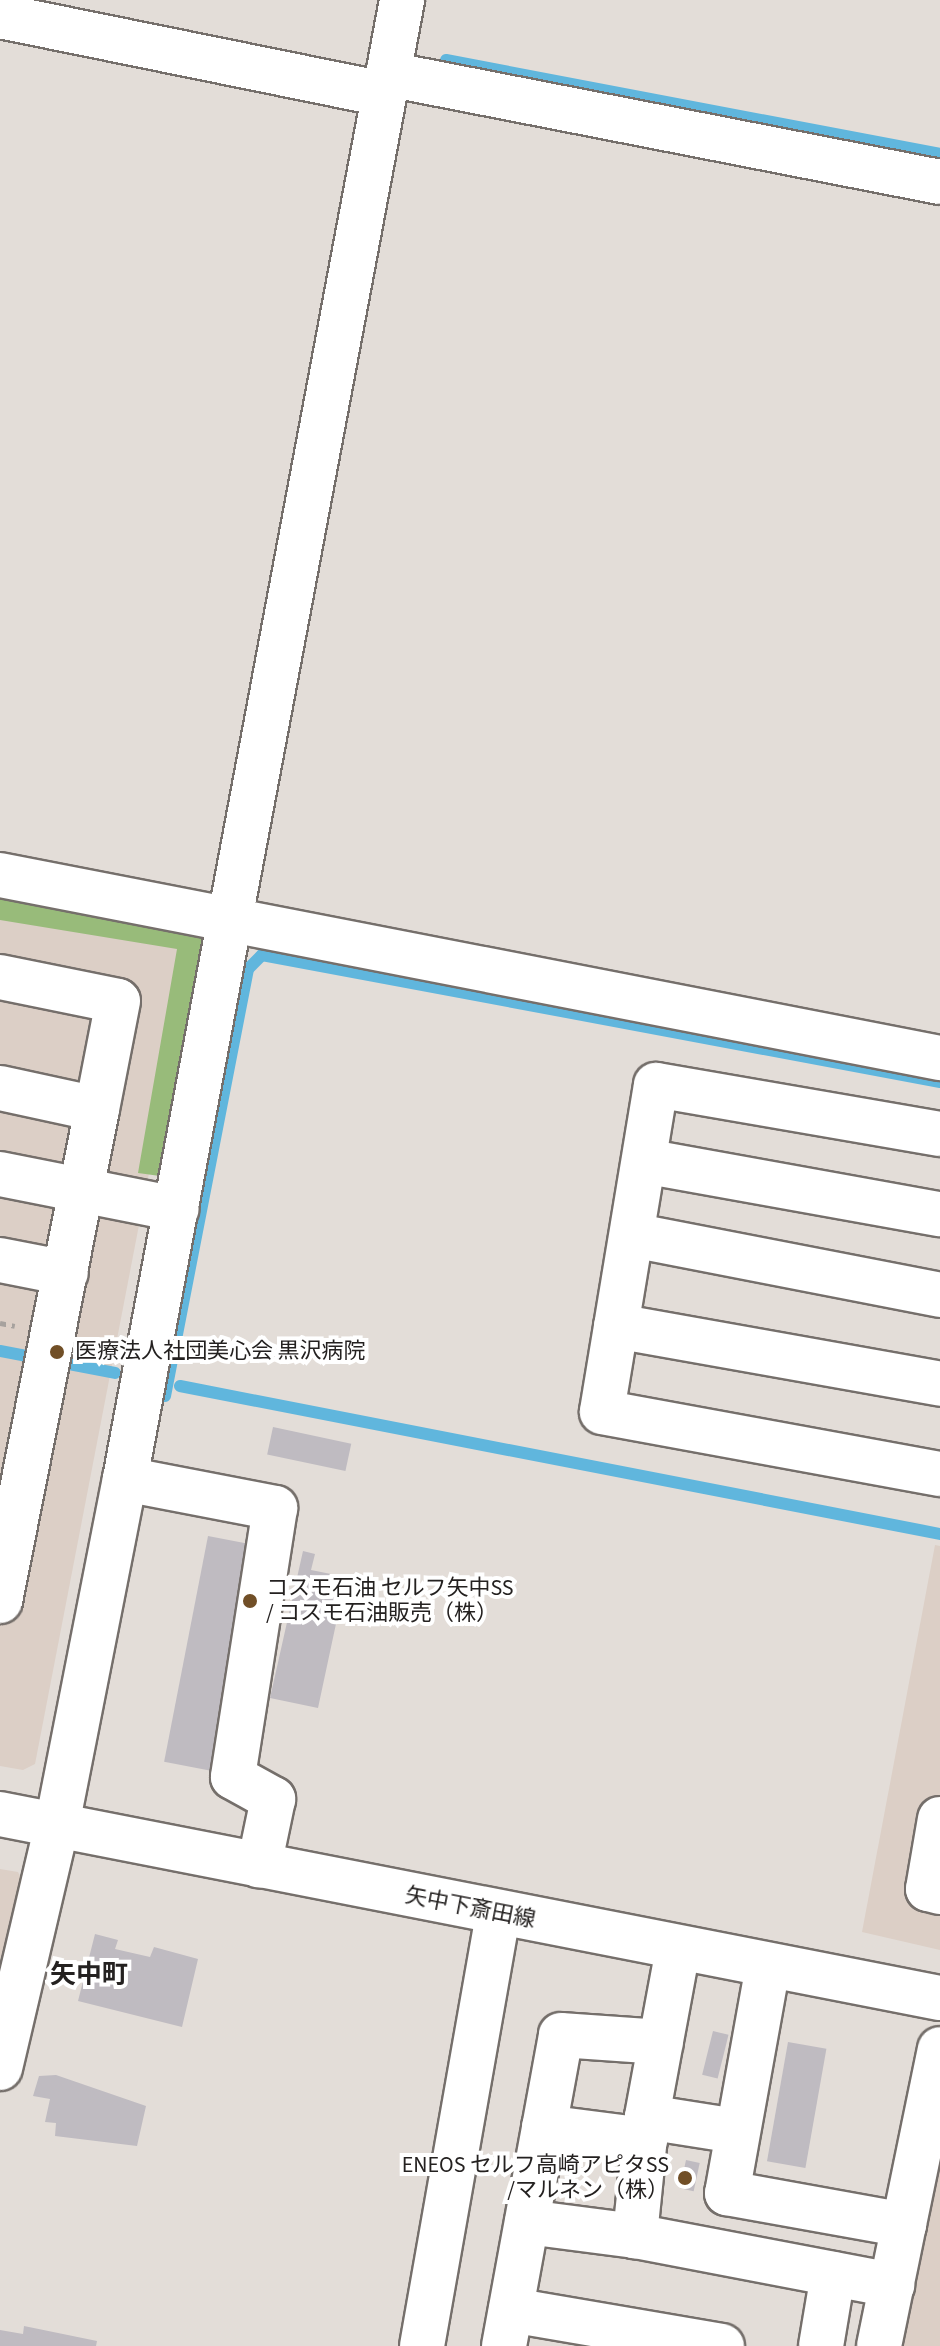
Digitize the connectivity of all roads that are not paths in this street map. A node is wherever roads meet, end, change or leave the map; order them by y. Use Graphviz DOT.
graph roads {
  1 [pos="402,0"];
  2 [pos="0,16"];
  3 [pos="386,84"];
  4 [pos="940,182"];
  5 [pos="0,875"];
  6 [pos="233,921"];
  7 [pos="0,977"];
  8 [pos="940,1058"];
  9 [pos="0,1088"];
  10 [pos="97,1109"];
  11 [pos="940,1134"];
  12 [pos="644,1161"];
  13 [pos="0,1174"];
  14 [pos="82,1190"];
  15 [pos="161,1206"];
  16 [pos="940,1214"];
  17 [pos="632,1235"];
  18 [pos="0,1260"];
  19 [pos="66,1273"];
  20 [pos="940,1295"];
  21 [pos="616,1326"];
  22 [pos="940,1384"];
  23 [pos="940,1474"];
  24 [pos="125,1479"];
  25 [pos="2,1581"];
  26 [pos="0,1814"];
  27 [pos="940,1819"];
  28 [pos="57,1825"];
  29 [pos="259,1866"];
  30 [pos="940,1892"];
  31 [pos="498,1914"];
  32 [pos="678,1949"];
  33 [pos="768,1966"];
  34 [pos="940,1998"];
  35 [pos="661,2042"];
  36 [pos="940,2049"];
  37 [pos="0,2068"];
  38 [pos="544,2127"];
  39 [pos="646,2128"];
  40 [pos="736,2131"];
  41 [pos="917,2216"];
  42 [pos="527,2222"];
  43 [pos="635,2236"];
  44 [pos="833,2274"];
  45 [pos="892,2285"];
  46 [pos="507,2328"];
  47 [pos="422,2346"];
  48 [pos="722,2346"];
  49 [pos="821,2346"];
  50 [pos="879,2346"];
  1 -- 3 [label="street"];
  2 -- 3 [label="street"];
  3 -- 4 [label="street"];
  3 -- 6 [label="street"];
  5 -- 6 [label="street"];
  6 -- 8 [label="street"];
  6 -- 15 [label="street"];
  7 -- 10 [label="street"];
  9 -- 10 [label="street"];
  10 -- 14 [label="street"];
  11 -- 12 [label="street"];
  12 -- 16 [label="street"];
  12 -- 17 [label="street"];
  13 -- 14 [label="street"];
  14 -- 15 [label="street"];
  14 -- 19 [label="street"];
  15 -- 24 [label="street"];
  17 -- 20 [label="street"];
  17 -- 21 [label="street"];
  18 -- 19 [label="street"];
  19 -- 25 [label="street"];
  21 -- 22 [label="street"];
  21 -- 23 [label="street"];
  24 -- 28 [label="street"];
  24 -- 29 [label="street"];
  26 -- 28 [label="street, 矢中下斎田線"];
  27 -- 30 [label="street"];
  28 -- 29 [label="street, 矢中下斎田線"];
  28 -- 37 [label="street"];
  29 -- 31 [label="street, 矢中下斎田線"];
  31 -- 32 [label="street, 矢中下斎田線"];
  31 -- 47 [label="street"];
  32 -- 33 [label="street, 矢中下斎田線"];
  32 -- 35 [label="street"];
  33 -- 34 [label="street, 矢中下斎田線"];
  33 -- 40 [label="street"];
  35 -- 38 [label="street"];
  35 -- 39 [label="street"];
  36 -- 41 [label="street"];
  38 -- 39 [label="street"];
  38 -- 42 [label="street"];
  39 -- 40 [label="street"];
  39 -- 43 [label="street"];
  40 -- 41 [label="street"];
  41 -- 45 [label="street"];
  42 -- 43 [label="street"];
  42 -- 46 [label="street"];
  43 -- 44 [label="street"];
  44 -- 45 [label="street"];
  44 -- 49 [label="street"];
  45 -- 50 [label="street"];
  46 -- 48 [label="street"];
}
